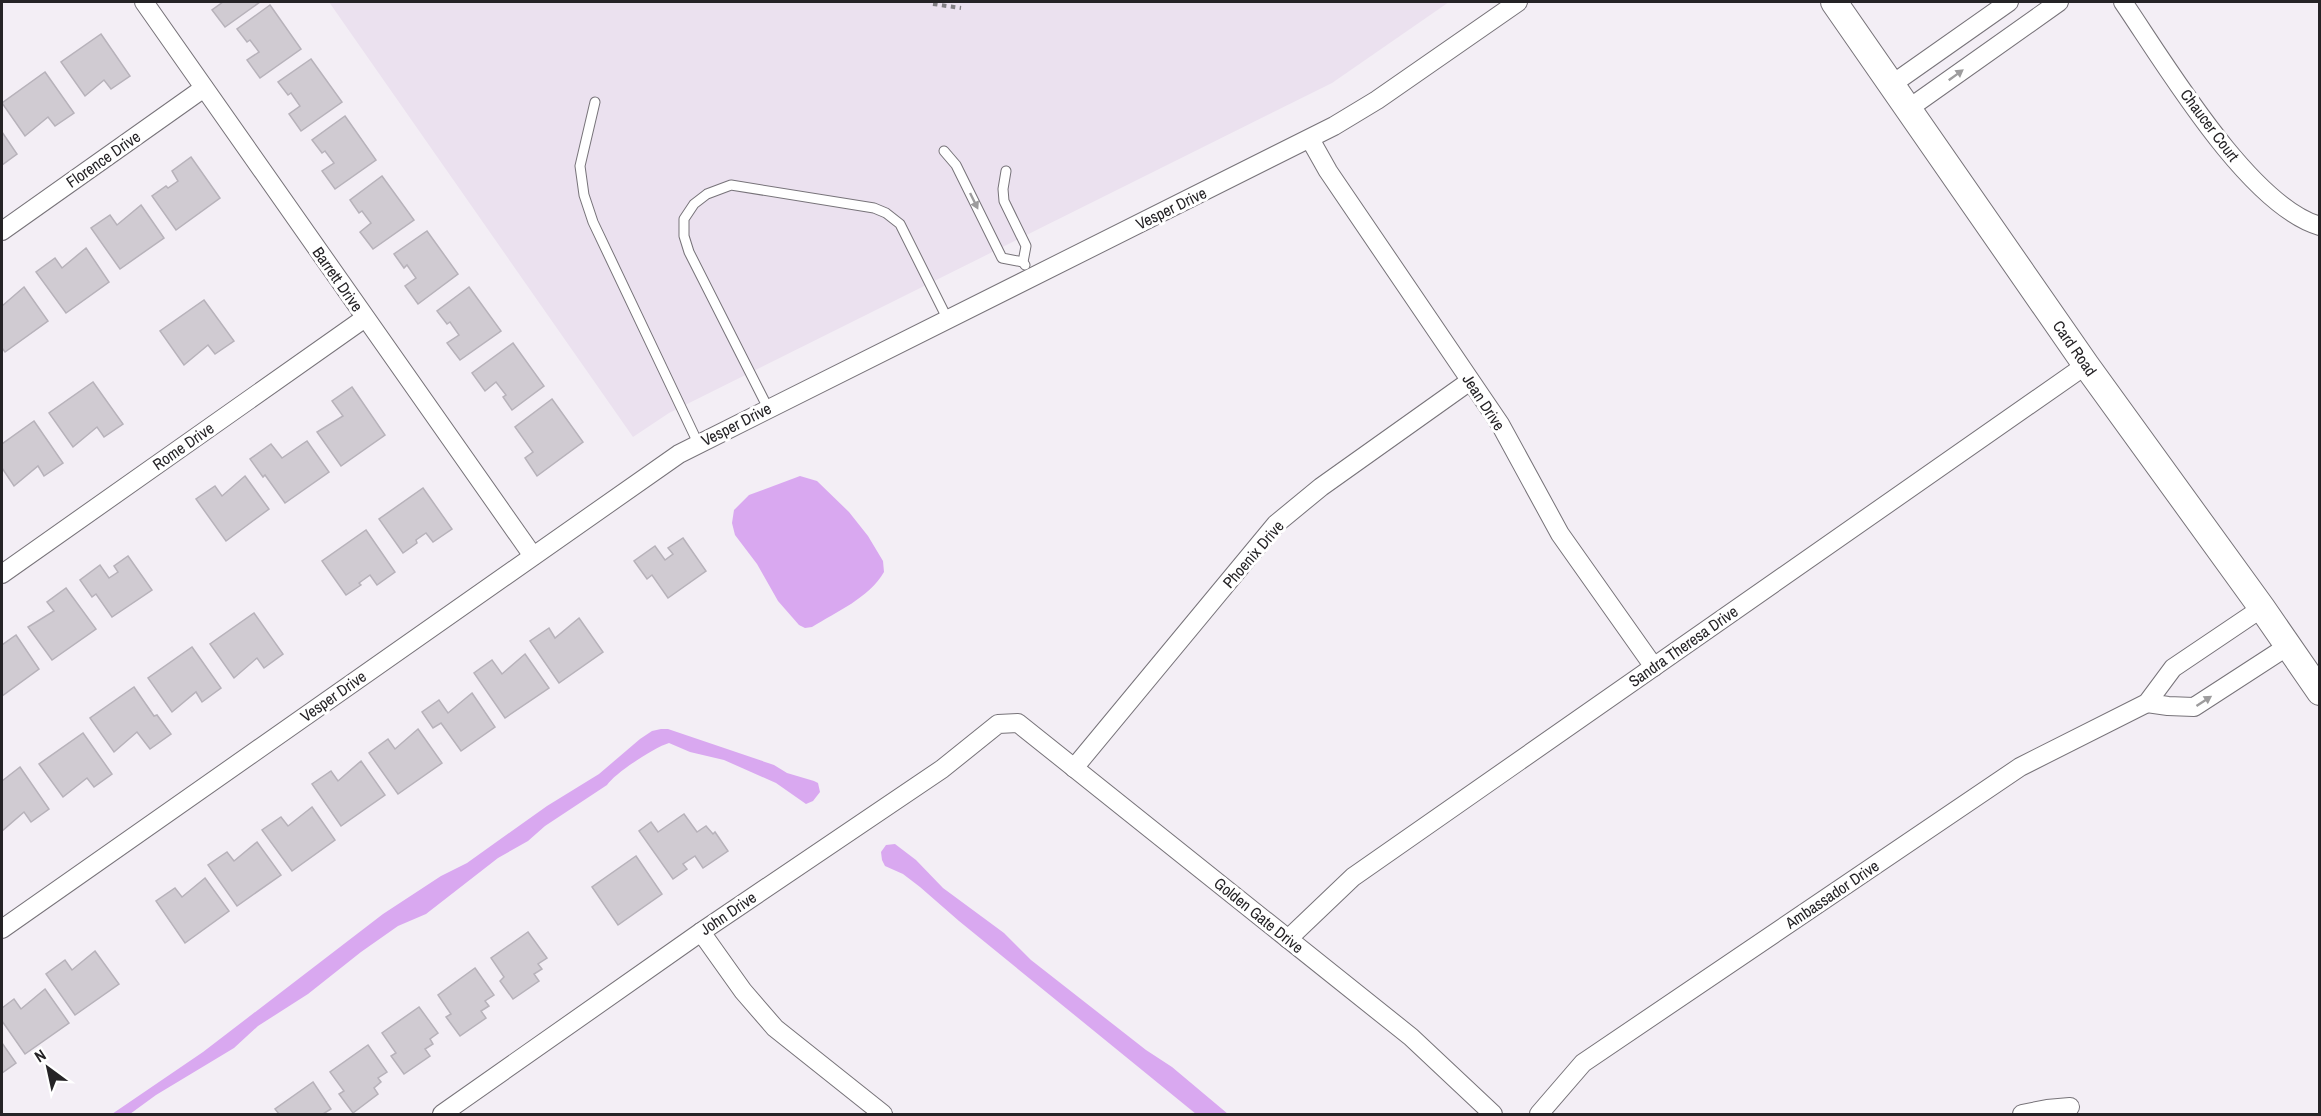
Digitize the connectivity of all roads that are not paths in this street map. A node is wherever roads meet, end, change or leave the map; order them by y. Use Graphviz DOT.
graph roads {
  1 [pos="144,2"];
  2 [pos="1518,2"];
  3 [pos="1833,2"];
  4 [pos="2060,2"];
  5 [pos="2123,2"];
  6 [pos="2003,6"];
  7 [pos="2013,34"];
  8 [pos="1892,85"];
  9 [pos="204,88"];
  10 [pos="595,102"];
  11 [pos="1908,109"];
  12 [pos="1310,139"];
  13 [pos="944,151"];
  14 [pos="1006,171"];
  15 [pos="2319,226"];
  16 [pos="2,231"];
  17 [pos="1027,270"];
  18 [pos="365,318"];
  19 [pos="948,320"];
  20 [pos="2086,365"];
  21 [pos="1470,381"];
  22 [pos="768,408"];
  23 [pos="698,443"];
  24 [pos="533,556"];
  25 [pos="2,574"];
  26 [pos="2262,608"];
  27 [pos="2288,646"];
  28 [pos="1654,666"];
  29 [pos="2319,692"];
  30 [pos="2147,703"];
  31 [pos="1018,723"];
  32 [pos="1074,768"];
  33 [pos="2,929"];
  34 [pos="701,932"];
  35 [pos="1288,939"];
  36 [pos="2070,1107"];
  37 [pos="442,1114"];
  38 [pos="883,1114"];
  39 [pos="1494,1114"];
  40 [pos="1539,1114"];
  41 [pos="2022,1114"];
  1 -- 9 [label="street, Barrett Drive"];
  2 -- 12 [label="street, Vesper Drive"];
  3 -- 8 [label="street, Card Road"];
  4 -- 7 [label="street"];
  5 -- 15 [label="street, Chaucer Court"];
  6 -- 7 [label="street"];
  6 -- 8 [label="street"];
  11 -- 7 [label="street, one-way"];
  8 -- 11 [label="street, Card Road"];
  9 -- 16 [label="street, Florence Drive"];
  9 -- 18 [label="street, Barrett Drive"];
  10 -- 23 [label="lane"];
  11 -- 20 [label="street, Card Road"];
  12 -- 17 [label="street, Vesper Drive"];
  12 -- 21 [label="street, Jean Drive"];
  13 -- 17 [label="lane, one-way"];
  14 -- 17 [label="lane"];
  17 -- 19 [label="street, Vesper Drive"];
  18 -- 24 [label="street, Barrett Drive"];
  18 -- 25 [label="street, Rome Drive"];
  19 -- 22 [label="street, Vesper Drive"];
  19 -- 22 [label="lane"];
  20 -- 26 [label="street, Card Road"];
  20 -- 28 [label="street, Sandra Theresa Drive"];
  21 -- 28 [label="street, Jean Drive"];
  21 -- 32 [label="street, Phoenix Drive"];
  22 -- 23 [label="street, Vesper Drive"];
  23 -- 24 [label="street, Vesper Drive"];
  24 -- 33 [label="street, Vesper Drive"];
  26 -- 27 [label="street, Card Road"];
  26 -- 30 [label="street, Ambassador Drive"];
  27 -- 29 [label="street, Card Road"];
  30 -- 27 [label="street, one-way"];
  28 -- 35 [label="street, Sandra Theresa Drive"];
  30 -- 40 [label="street, Ambassador Drive"];
  31 -- 32 [label="street, Golden Gate Drive"];
  31 -- 34 [label="street, John Drive"];
  32 -- 35 [label="street, Golden Gate Drive"];
  34 -- 37 [label="street, John Drive"];
  34 -- 38 [label="street"];
  35 -- 39 [label="street, Golden Gate Drive"];
  36 -- 41 [label="street"];
}
